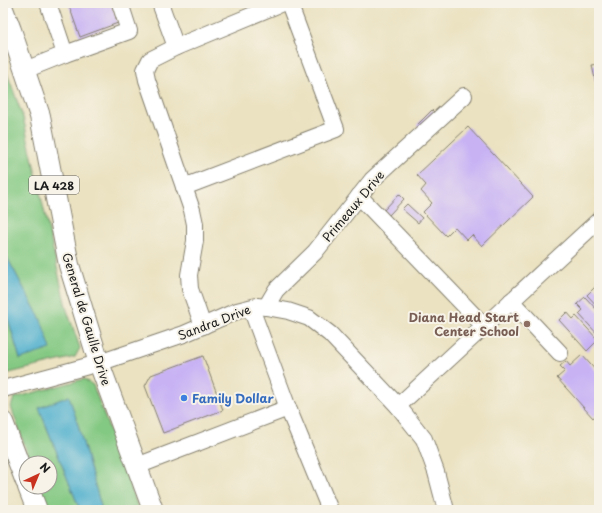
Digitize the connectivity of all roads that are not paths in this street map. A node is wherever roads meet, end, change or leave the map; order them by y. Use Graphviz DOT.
graph roads {
  1 [pos="48,3"];
  2 [pos="120,3"];
  3 [pos="160,3"];
  4 [pos="282,3"];
  5 [pos="289,3"];
  6 [pos="3,9"];
  7 [pos="176,47"];
  8 [pos="65,54"];
  9 [pos="25,70"];
  10 [pos="464,96"];
  11 [pos="184,187"];
  12 [pos="359,196"];
  13 [pos="599,220"];
  14 [pos="511,301"];
  15 [pos="258,307"];
  16 [pos="203,326"];
  17 [pos="484,326"];
  18 [pos="560,353"];
  19 [pos="99,363"];
  20 [pos="3,389"];
  21 [pos="398,406"];
  22 [pos="288,408"];
  23 [pos="3,423"];
  24 [pos="18,461"];
  25 [pos="137,466"];
  26 [pos="31,495"];
  27 [pos="37,510"];
  28 [pos="153,510"];
  29 [pos="330,510"];
  30 [pos="446,510"];
  1 -- 8 [label="street"];
  2 -- 8 [label="street"];
  3 -- 7 [label="street"];
  4 -- 7 [label="street"];
  5 -- 11 [label="street"];
  6 -- 9 [label="main road, General de Gaulle Drive / LA 428"];
  7 -- 11 [label="street"];
  8 -- 9 [label="street"];
  9 -- 19 [label="main road, General de Gaulle Drive / LA 428"];
  10 -- 12 [label="street, Primeaux Drive"];
  11 -- 16 [label="street"];
  12 -- 15 [label="street, Primeaux Drive"];
  12 -- 17 [label="street"];
  13 -- 14 [label="street"];
  14 -- 17 [label="street"];
  14 -- 18 [label="street"];
  15 -- 16 [label="street, Sandra Drive"];
  15 -- 21 [label="street, Sandra Drive"];
  15 -- 22 [label="street"];
  16 -- 19 [label="street, Sandra Drive"];
  17 -- 21 [label="street"];
  19 -- 20 [label="street, Sandra Drive"];
  19 -- 25 [label="main road, General de Gaulle Drive / LA 428"];
  21 -- 30 [label="street, Sandra Drive"];
  22 -- 25 [label="street"];
  22 -- 29 [label="street"];
  23 -- 24 [label="main road"];
  25 -- 28 [label="main road, General de Gaulle Drive / LA 428"];
  26 -- 27 [label="main road"];
}
